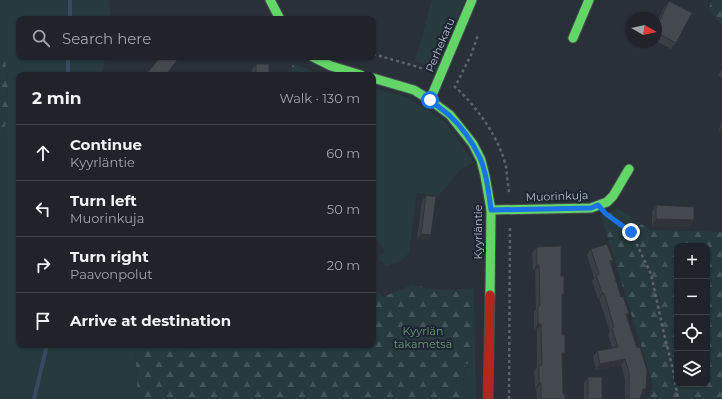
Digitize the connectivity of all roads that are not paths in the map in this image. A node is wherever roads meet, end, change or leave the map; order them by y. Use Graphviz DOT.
graph roads {
  1 [pos="270,0"];
  2 [pos="472,0"];
  3 [pos="589,0"];
  4 [pos="278,16"];
  5 [pos="573,38"];
  6 [pos="319,60"];
  7 [pos="351,72"];
  8 [pos="376,79"];
  9 [pos="430,100"];
  10 [pos="629,170"];
  11 [pos="491,210"];
  12 [pos="488,399"];
  1 -- 4 [label="street"];
  2 -- 9 [label="street, Perhekatu"];
  3 -- 5 [label="street"];
  6 -- 7 [label="street"];
  8 -- 9 [label="street, Kyyrläntie"];
  9 -- 11 [label="street, Kyyrläntie"];
  10 -- 11 [label="street, Muorinkuja"];
  11 -- 12 [label="street, Kyyrläntie"];
}
